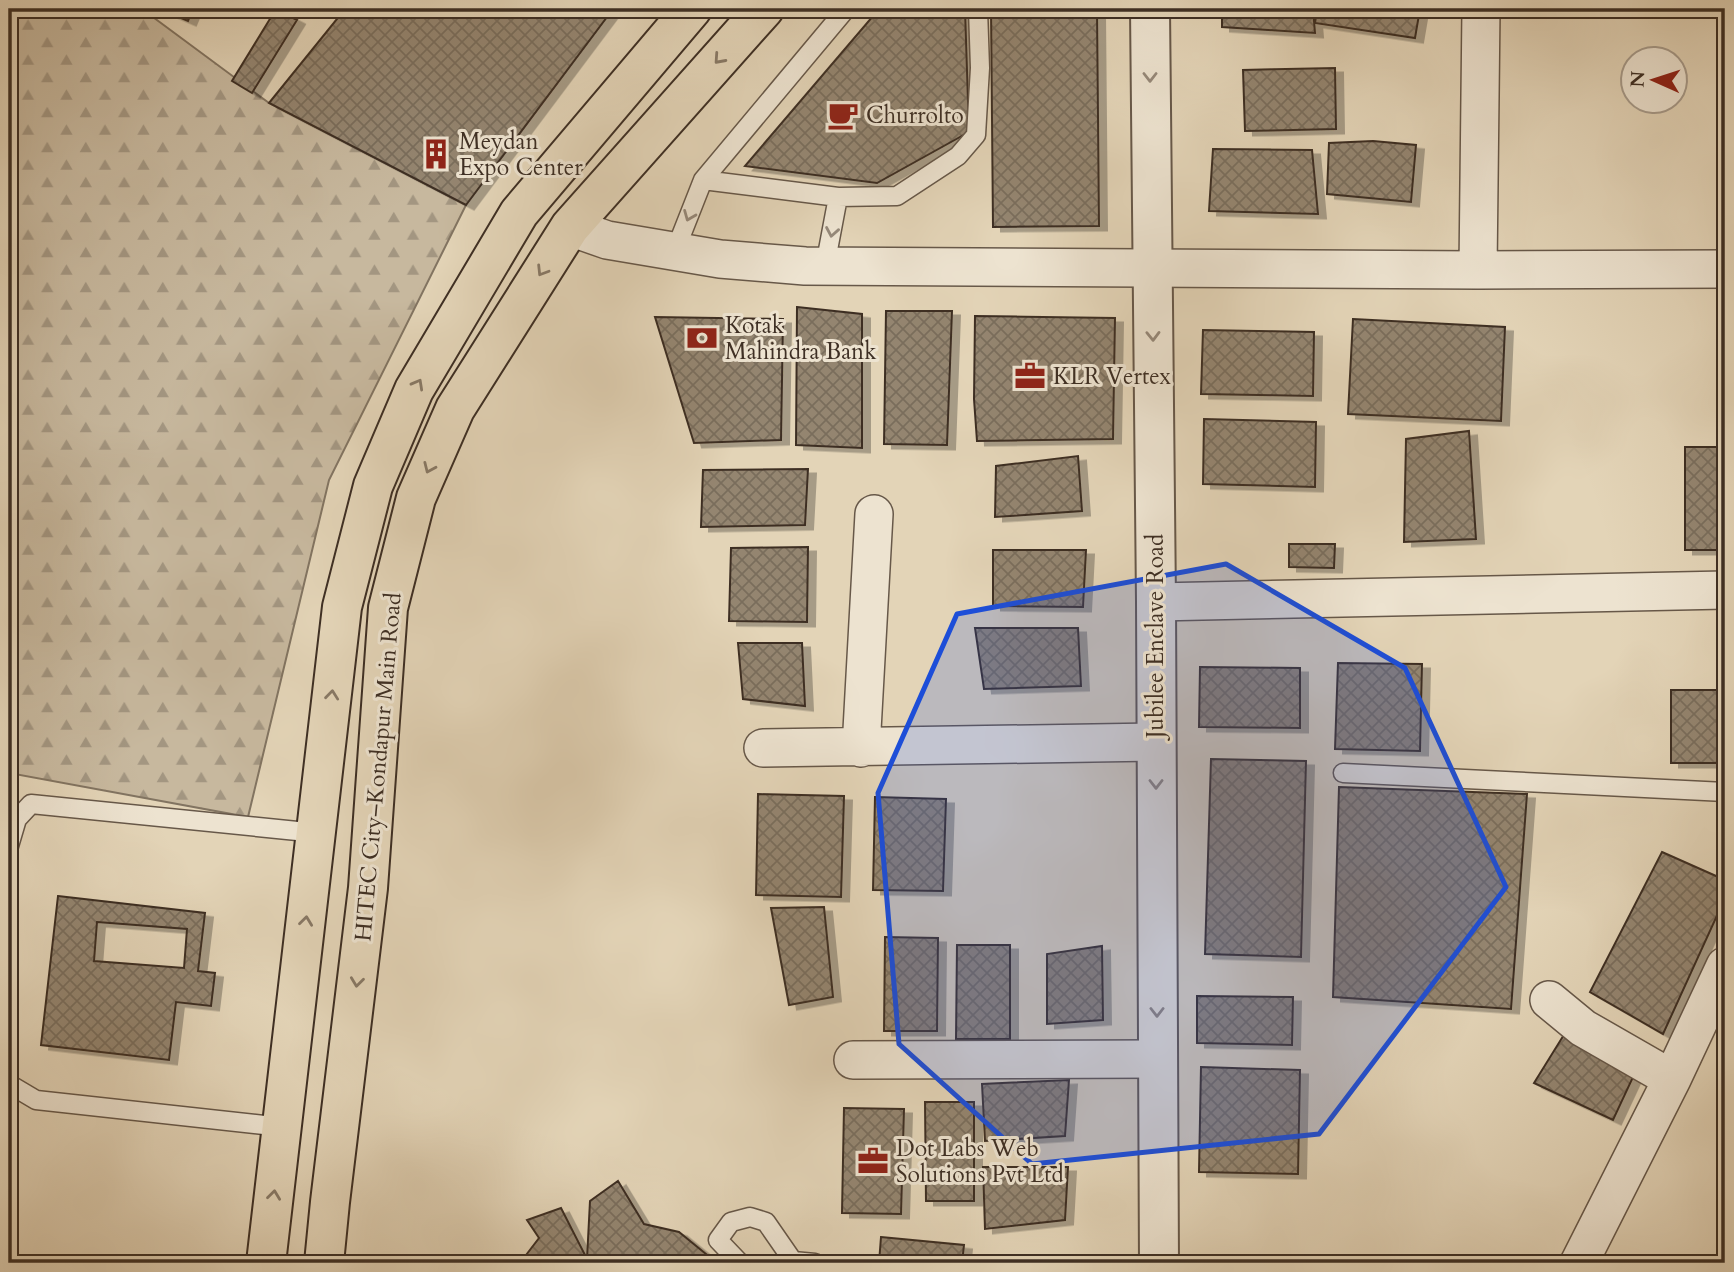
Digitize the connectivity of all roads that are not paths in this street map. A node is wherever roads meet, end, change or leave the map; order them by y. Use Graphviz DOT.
graph roads {
  1 [pos="692,9"];
  2 [pos="764,9"];
  3 [pos="846,9"];
  4 [pos="978,9"];
  5 [pos="1150,9"];
  6 [pos="1482,9"];
  7 [pos="649,60"];
  8 [pos="689,92"];
  9 [pos="703,180"];
  10 [pos="838,197"];
  11 [pos="570,227"];
  12 [pos="675,251"];
  13 [pos="825,266"];
  14 [pos="1152,268"];
  15 [pos="1725,269"];
  16 [pos="1478,270"];
  17 [pos="874,514"];
  18 [pos="1725,590"];
  19 [pos="1156,602"];
  20 [pos="1156,742"];
  21 [pos="764,748"];
  22 [pos="861,748"];
  23 [pos="1343,773"];
  24 [pos="1725,792"];
  25 [pos="317,833"];
  26 [pos="9,846"];
  27 [pos="1725,966"];
  28 [pos="1549,1000"];
  29 [pos="1157,1059"];
  30 [pos="853,1060"];
  31 [pos="1671,1079"];
  32 [pos="9,1084"];
  33 [pos="282,1127"];
  34 [pos="790,1262"];
  35 [pos="266,1263"];
  36 [pos="324,1263"];
  37 [pos="740,1263"];
  38 [pos="815,1263"];
  39 [pos="1159,1263"];
  40 [pos="1579,1263"];
  1 -- 7 [label="main road, HITEC City–Kondapur Main Road"];
  2 -- 8 [label="main road, HITEC City–Kondapur Main Road, one-way"];
  3 -- 9 [label="lane"];
  4 -- 10 [label="lane"];
  5 -- 14 [label="street, Jubilee Enclave Road, one-way"];
  6 -- 16 [label="street"];
  7 -- 8 [label="main road"];
  25 -- 7 [label="main road, HITEC City–Kondapur Main Road, one-way"];
  8 -- 11 [label="main road, HITEC City–Kondapur Main Road"];
  9 -- 10 [label="lane"];
  9 -- 12 [label="lane, one-way"];
  10 -- 13 [label="lane, one-way"];
  11 -- 12 [label="street"];
  11 -- 36 [label="main road, HITEC City–Kondapur Main Road, one-way"];
  12 -- 13 [label="street"];
  13 -- 14 [label="street"];
  14 -- 16 [label="street"];
  14 -- 19 [label="street, Jubilee Enclave Road, one-way"];
  15 -- 16 [label="street"];
  17 -- 22 [label="street"];
  18 -- 19 [label="street"];
  19 -- 20 [label="street, Jubilee Enclave Road"];
  20 -- 22 [label="street"];
  20 -- 29 [label="street, Jubilee Enclave Road, one-way"];
  21 -- 22 [label="street"];
  23 -- 24 [label="lane"];
  25 -- 26 [label="lane"];
  33 -- 25 [label="main road, HITEC City–Kondapur Main Road, one-way"];
  27 -- 31 [label="street"];
  28 -- 31 [label="street"];
  29 -- 30 [label="street"];
  29 -- 39 [label="street, Jubilee Enclave Road"];
  31 -- 40 [label="street"];
  32 -- 33 [label="lane"];
  35 -- 33 [label="main road, HITEC City–Kondapur Main Road, one-way"];
  34 -- 37 [label="lane"];
  34 -- 38 [label="lane"];
}
